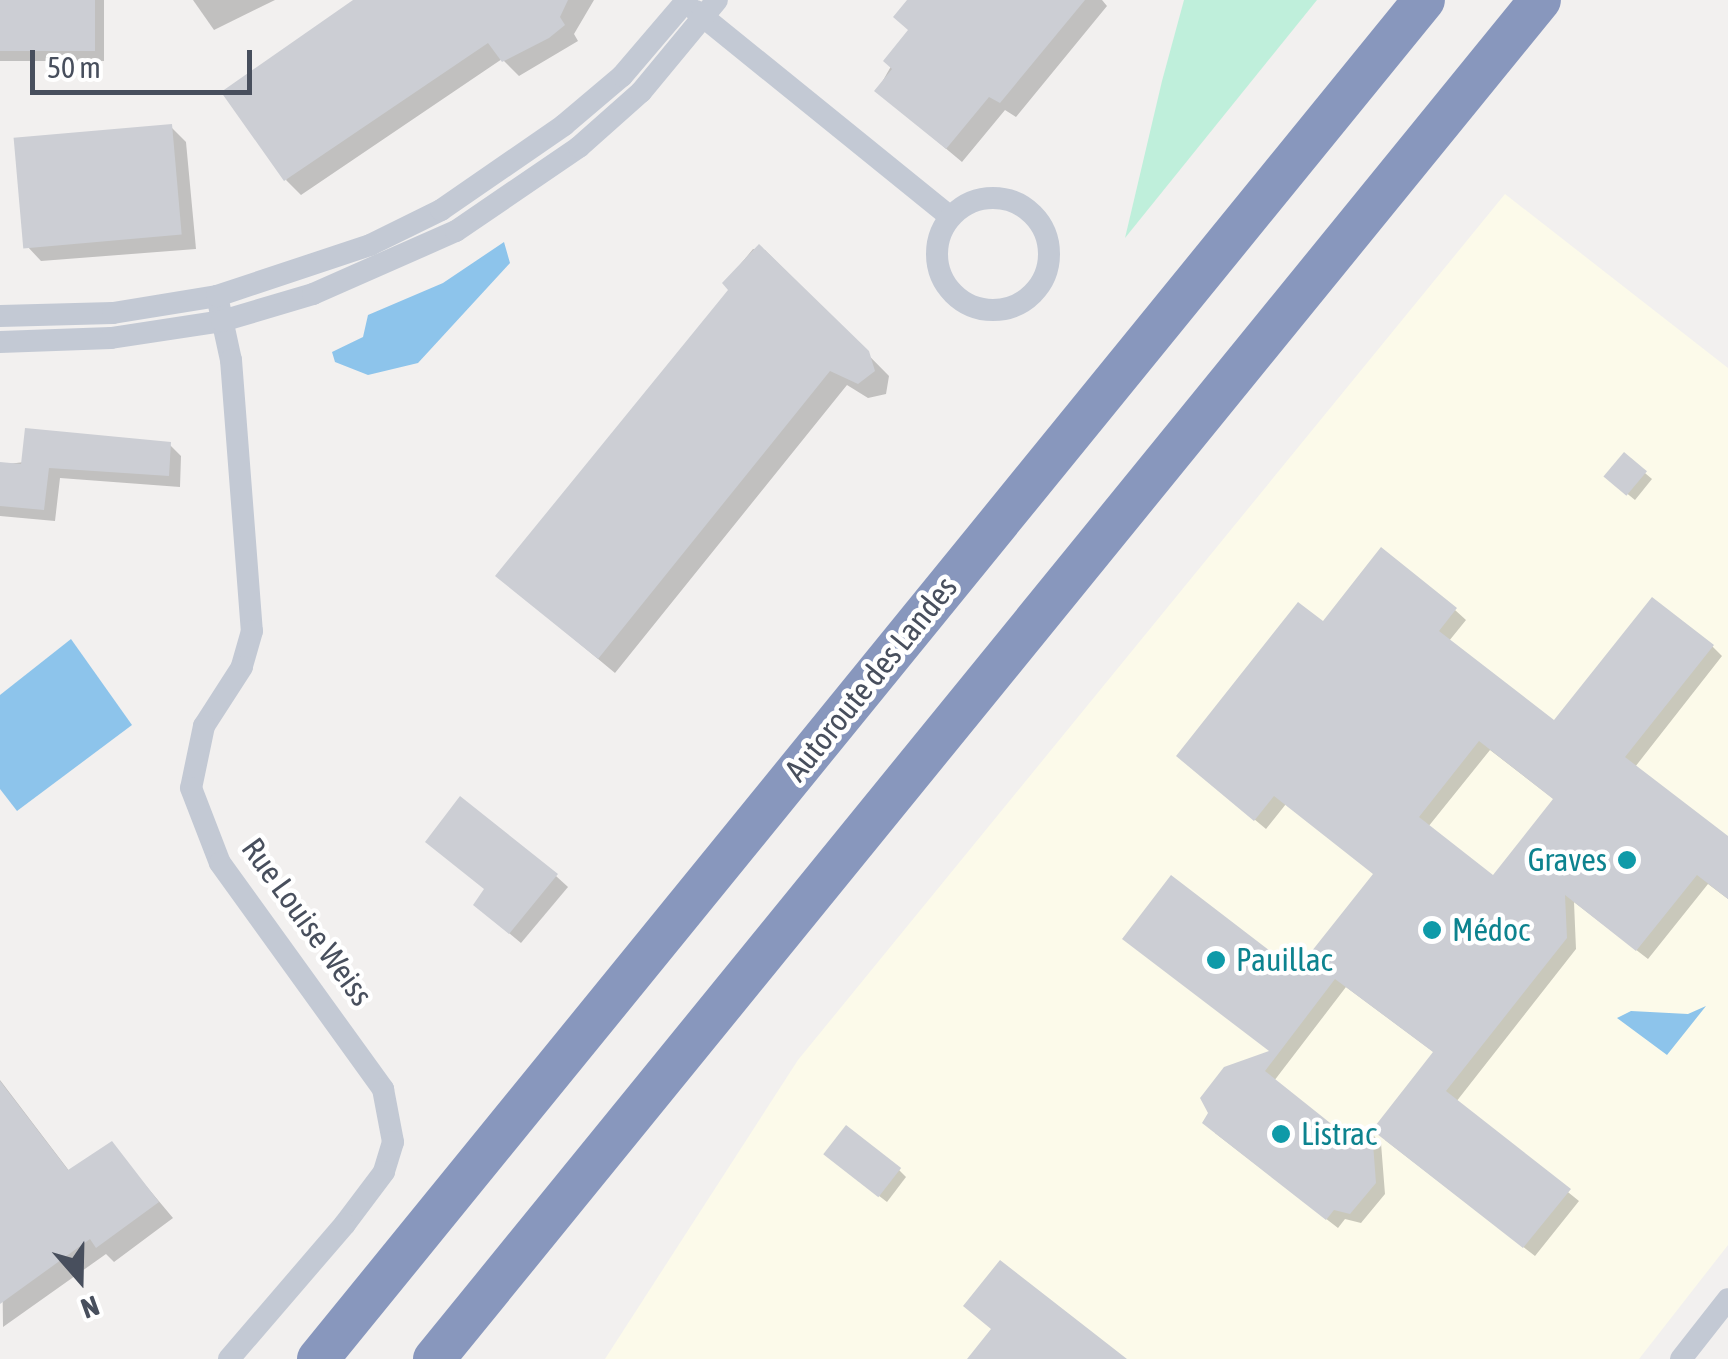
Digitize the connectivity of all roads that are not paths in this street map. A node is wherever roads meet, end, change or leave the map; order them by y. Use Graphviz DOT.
graph roads {
  1 [pos="1424,0"];
  2 [pos="1540,0"];
  3 [pos="686,1"];
  4 [pos="711,9"];
  5 [pos="950,217"];
  6 [pos="217,296"];
  7 [pos="0,316"];
  8 [pos="222,320"];
  9 [pos="0,342"];
  10 [pos="784,928"];
  11 [pos="482,1157"];
  12 [pos="1728,1299"];
  13 [pos="230,1359"];
  14 [pos="297,1359"];
  15 [pos="318,1359"];
  16 [pos="434,1359"];
  17 [pos="465,1359"];
  18 [pos="1682,1359"];
  1 -- 11 [label="highway, Autoroute des Landes"];
  2 -- 10 [label="highway"];
  3 -- 4 [label="street"];
  3 -- 6 [label="street"];
  4 -- 5 [label="street"];
  4 -- 8 [label="street"];
  5 -- 5 [label="street"];
  6 -- 7 [label="street"];
  6 -- 8 [label="street, Rue Louise Weiss"];
  8 -- 9 [label="street"];
  8 -- 13 [label="street, Rue Louise Weiss"];
  10 -- 16 [label="highway"];
  10 -- 17 [label="highway"];
  11 -- 14 [label="highway"];
  11 -- 15 [label="highway, Autoroute des Landes"];
  12 -- 18 [label="street"];
}
